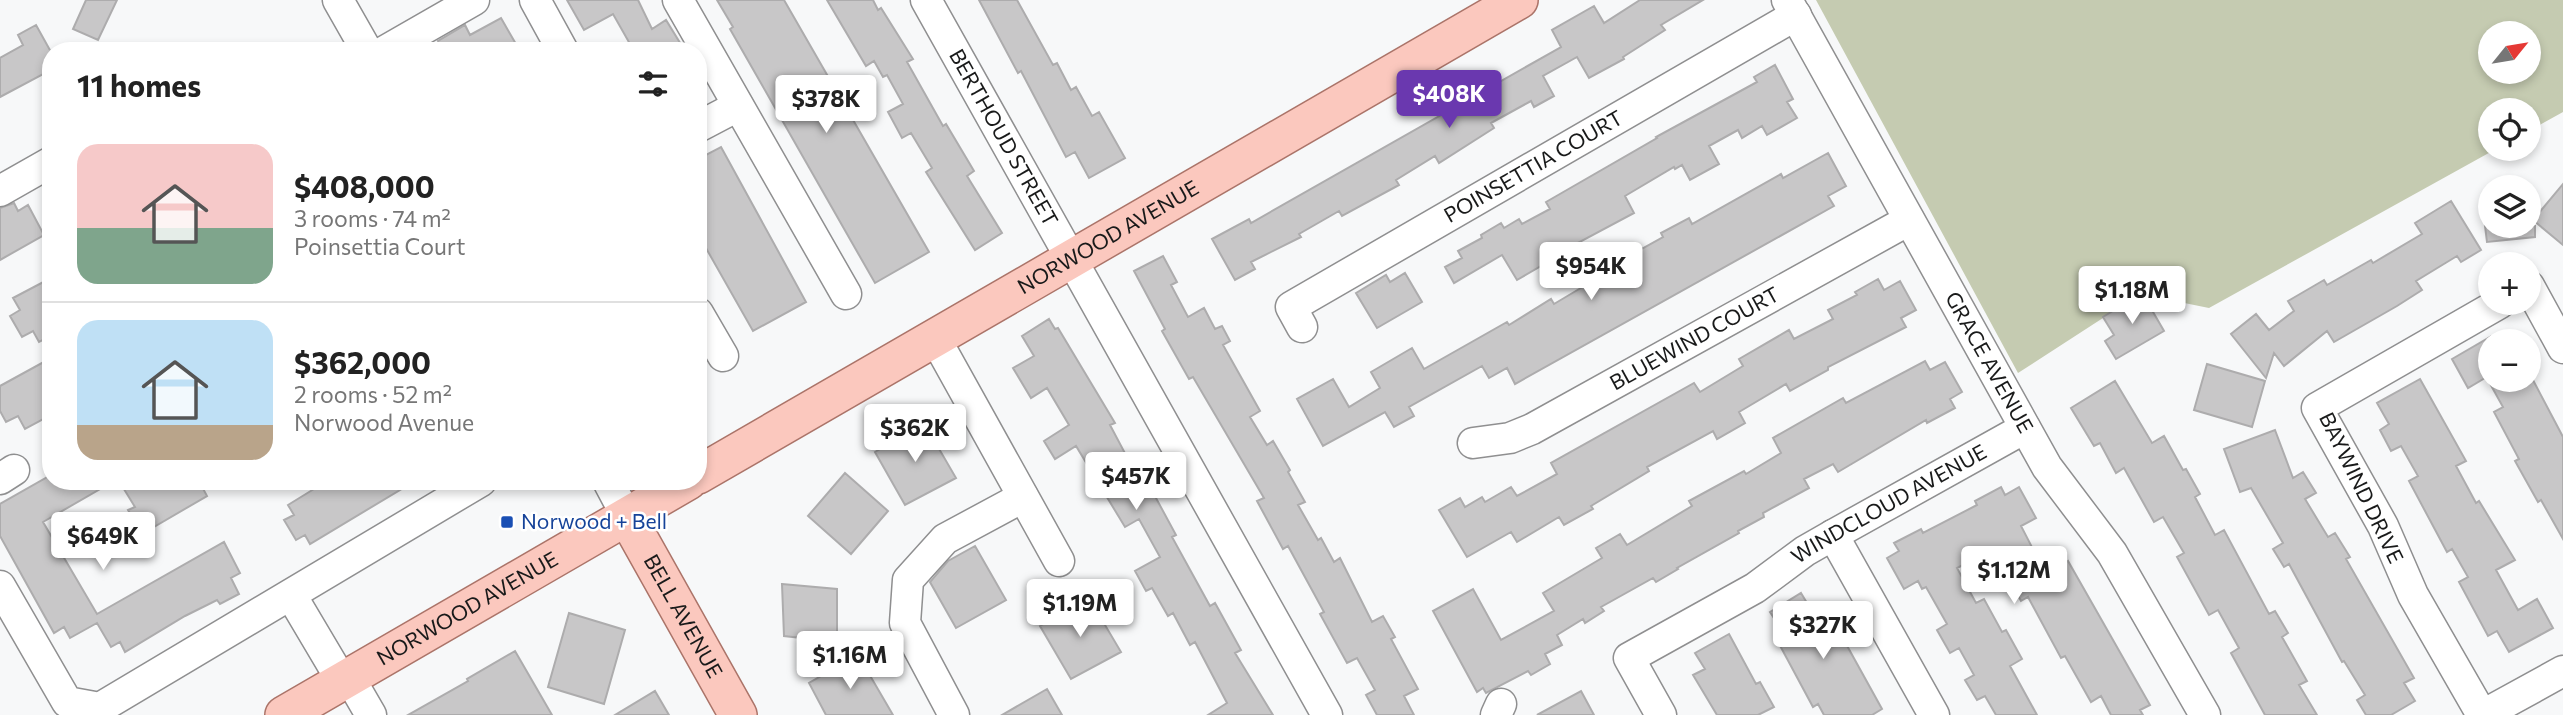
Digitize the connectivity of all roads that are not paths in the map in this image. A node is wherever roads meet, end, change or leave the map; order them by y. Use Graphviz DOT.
graph roads {
  1 [pos="338,0"];
  2 [pos="474,0"];
  3 [pos="535,0"];
  4 [pos="678,0"];
  5 [pos="926,0"];
  6 [pos="1519,0"];
  7 [pos="1791,8"];
  8 [pos="362,42"];
  9 [pos="400,42"];
  10 [pos="558,42"];
  11 [pos="702,42"];
  12 [pos="707,51"];
  13 [pos="738,106"];
  14 [pos="707,122"];
  15 [pos="42,173"];
  16 [pos="0,191"];
  17 [pos="1909,219"];
  18 [pos="1071,259"];
  19 [pos="846,294"];
  20 [pos="2541,308"];
  21 [pos="2479,315"];
  22 [pos="1302,327"];
  23 [pos="707,328"];
  24 [pos="935,338"];
  25 [pos="2563,348"];
  26 [pos="723,356"];
  27 [pos="2025,428"];
  28 [pos="1473,443"];
  29 [pos="707,470"];
  30 [pos="466,490"];
  31 [pos="613,490"];
  32 [pos="673,490"];
  33 [pos="1023,497"];
  34 [pos="627,517"];
  35 [pos="1833,535"];
  36 [pos="1059,561"];
  37 [pos="0,586"];
  38 [pos="291,595"];
  39 [pos="2563,671"];
  40 [pos="346,679"];
  41 [pos="299,711"];
  42 [pos="370,715"];
  43 [pos="738,715"];
  44 [pos="954,715"];
  45 [pos="1327,715"];
  46 [pos="1661,715"];
  47 [pos="1934,715"];
  48 [pos="2205,715"];
  49 [pos="2482,715"];
  1 -- 8 [label="street"];
  2 -- 9 [label="street"];
  3 -- 10 [label="street"];
  4 -- 11 [label="street"];
  5 -- 18 [label="street, BERTHOUD STREET"];
  6 -- 18 [label="main road, NORWOOD AVENUE"];
  7 -- 17 [label="street, GRACE AVENUE"];
  7 -- 22 [label="street, POINSETTIA COURT"];
  12 -- 13 [label="street"];
  13 -- 14 [label="street"];
  13 -- 19 [label="street"];
  15 -- 16 [label="street"];
  17 -- 27 [label="street, GRACE AVENUE"];
  17 -- 28 [label="street, BLUEWIND COURT"];
  18 -- 24 [label="main road, NORWOOD AVENUE"];
  18 -- 45 [label="street, BERTHOUD STREET"];
  20 -- 25 [label="street"];
  21 -- 49 [label="street, BAYWIND DRIVE"];
  23 -- 26 [label="street"];
  24 -- 29 [label="main road, NORWOOD AVENUE"];
  24 -- 33 [label="street"];
  27 -- 35 [label="street, WINDCLOUD AVENUE"];
  27 -- 48 [label="street, GRACE AVENUE"];
  30 -- 38 [label="street"];
  31 -- 34 [label="street, BELL AVENUE"];
  32 -- 34 [label="main road, NORWOOD AVENUE"];
  33 -- 36 [label="street"];
  33 -- 44 [label="street"];
  34 -- 40 [label="main road, NORWOOD AVENUE"];
  34 -- 43 [label="main road, BELL AVENUE"];
  35 -- 46 [label="street, WINDCLOUD AVENUE"];
  35 -- 47 [label="street"];
  37 -- 38 [label="street"];
  38 -- 40 [label="street"];
  39 -- 49 [label="street"];
  40 -- 41 [label="main road, NORWOOD AVENUE"];
  40 -- 42 [label="street"];
}
